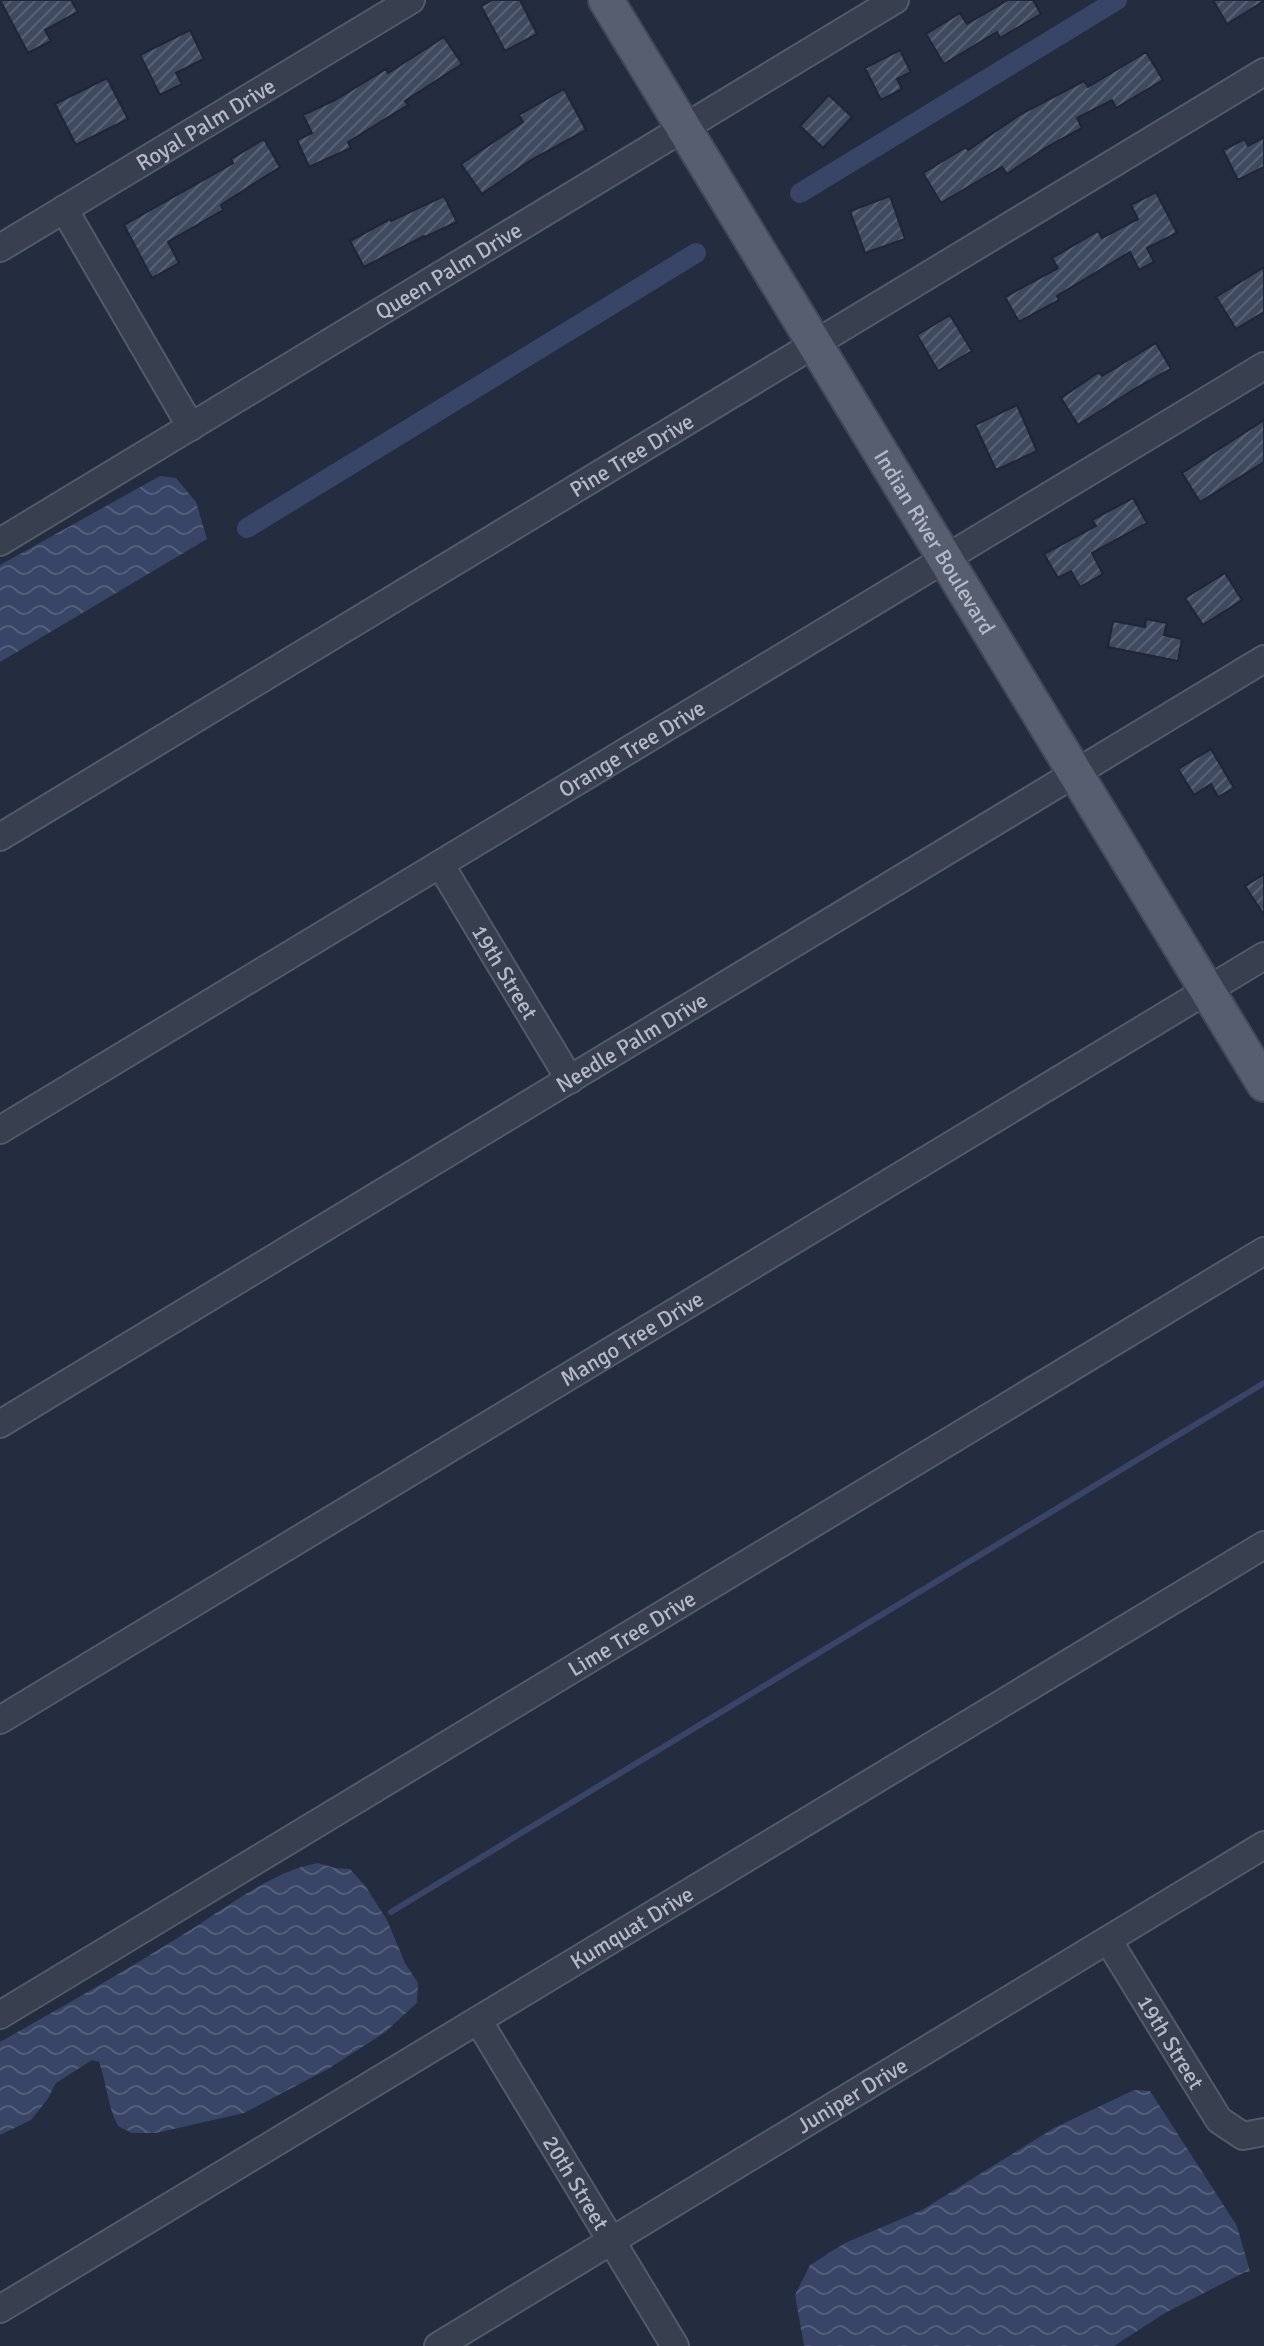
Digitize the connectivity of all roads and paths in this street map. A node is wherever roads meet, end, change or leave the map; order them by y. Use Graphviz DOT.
graph roads {
  1 [pos="411,0"];
  2 [pos="606,0"];
  3 [pos="895,0"];
  4 [pos="1264,72"];
  5 [pos="684,129"];
  6 [pos="64,209"];
  7 [pos="0,248"];
  8 [pos="815,345"];
  9 [pos="1264,366"];
  10 [pos="191,427"];
  11 [pos="0,542"];
  12 [pos="945,559"];
  13 [pos="1264,659"];
  14 [pos="1076,774"];
  15 [pos="0,837"];
  16 [pos="440,864"];
  17 [pos="1264,956"];
  18 [pos="1207,990"];
  19 [pos="570,1080"];
  20 [pos="1264,1084"];
  21 [pos="0,1130"];
  22 [pos="1264,1251"];
  23 [pos="0,1424"];
  24 [pos="1264,1545"];
  25 [pos="0,1720"];
  26 [pos="1264,1845"];
  27 [pos="1108,1940"];
  28 [pos="0,2015"];
  29 [pos="478,2020"];
  30 [pos="1254,2134"];
  31 [pos="611,2242"];
  32 [pos="0,2309"];
  33 [pos="438,2346"];
  34 [pos="675,2346"];
  1 -- 6 [label="street, Royal Palm Drive"];
  2 -- 5 [label="main road, Indian River Boulevard"];
  3 -- 5 [label="street, Queen Palm Drive"];
  4 -- 8 [label="street, Pine Tree Drive"];
  5 -- 8 [label="main road, Indian River Boulevard"];
  5 -- 10 [label="street, Queen Palm Drive"];
  6 -- 7 [label="street, Royal Palm Drive"];
  6 -- 10 [label="street"];
  8 -- 12 [label="main road, Indian River Boulevard"];
  8 -- 15 [label="street, Pine Tree Drive"];
  9 -- 12 [label="street, Orange Tree Drive"];
  10 -- 11 [label="street, Queen Palm Drive"];
  12 -- 14 [label="main road, Indian River Boulevard"];
  12 -- 16 [label="street, Orange Tree Drive"];
  13 -- 14 [label="street, Needle Palm Drive"];
  14 -- 18 [label="main road, Indian River Boulevard"];
  14 -- 19 [label="street, Needle Palm Drive"];
  16 -- 19 [label="street, 19th Street"];
  16 -- 21 [label="street, Orange Tree Drive"];
  17 -- 18 [label="street, Mango Tree Drive"];
  18 -- 20 [label="main road, Indian River Boulevard"];
  18 -- 25 [label="street, Mango Tree Drive"];
  19 -- 23 [label="street, Needle Palm Drive"];
  22 -- 28 [label="street, Lime Tree Drive"];
  24 -- 29 [label="street, Kumquat Drive"];
  26 -- 27 [label="street, Juniper Drive"];
  27 -- 30 [label="street, 19th Street"];
  27 -- 31 [label="street, Juniper Drive"];
  29 -- 31 [label="street, 20th Street"];
  29 -- 32 [label="street, Kumquat Drive"];
  31 -- 33 [label="street, Juniper Drive"];
  31 -- 34 [label="street, 20th Street"];
}
